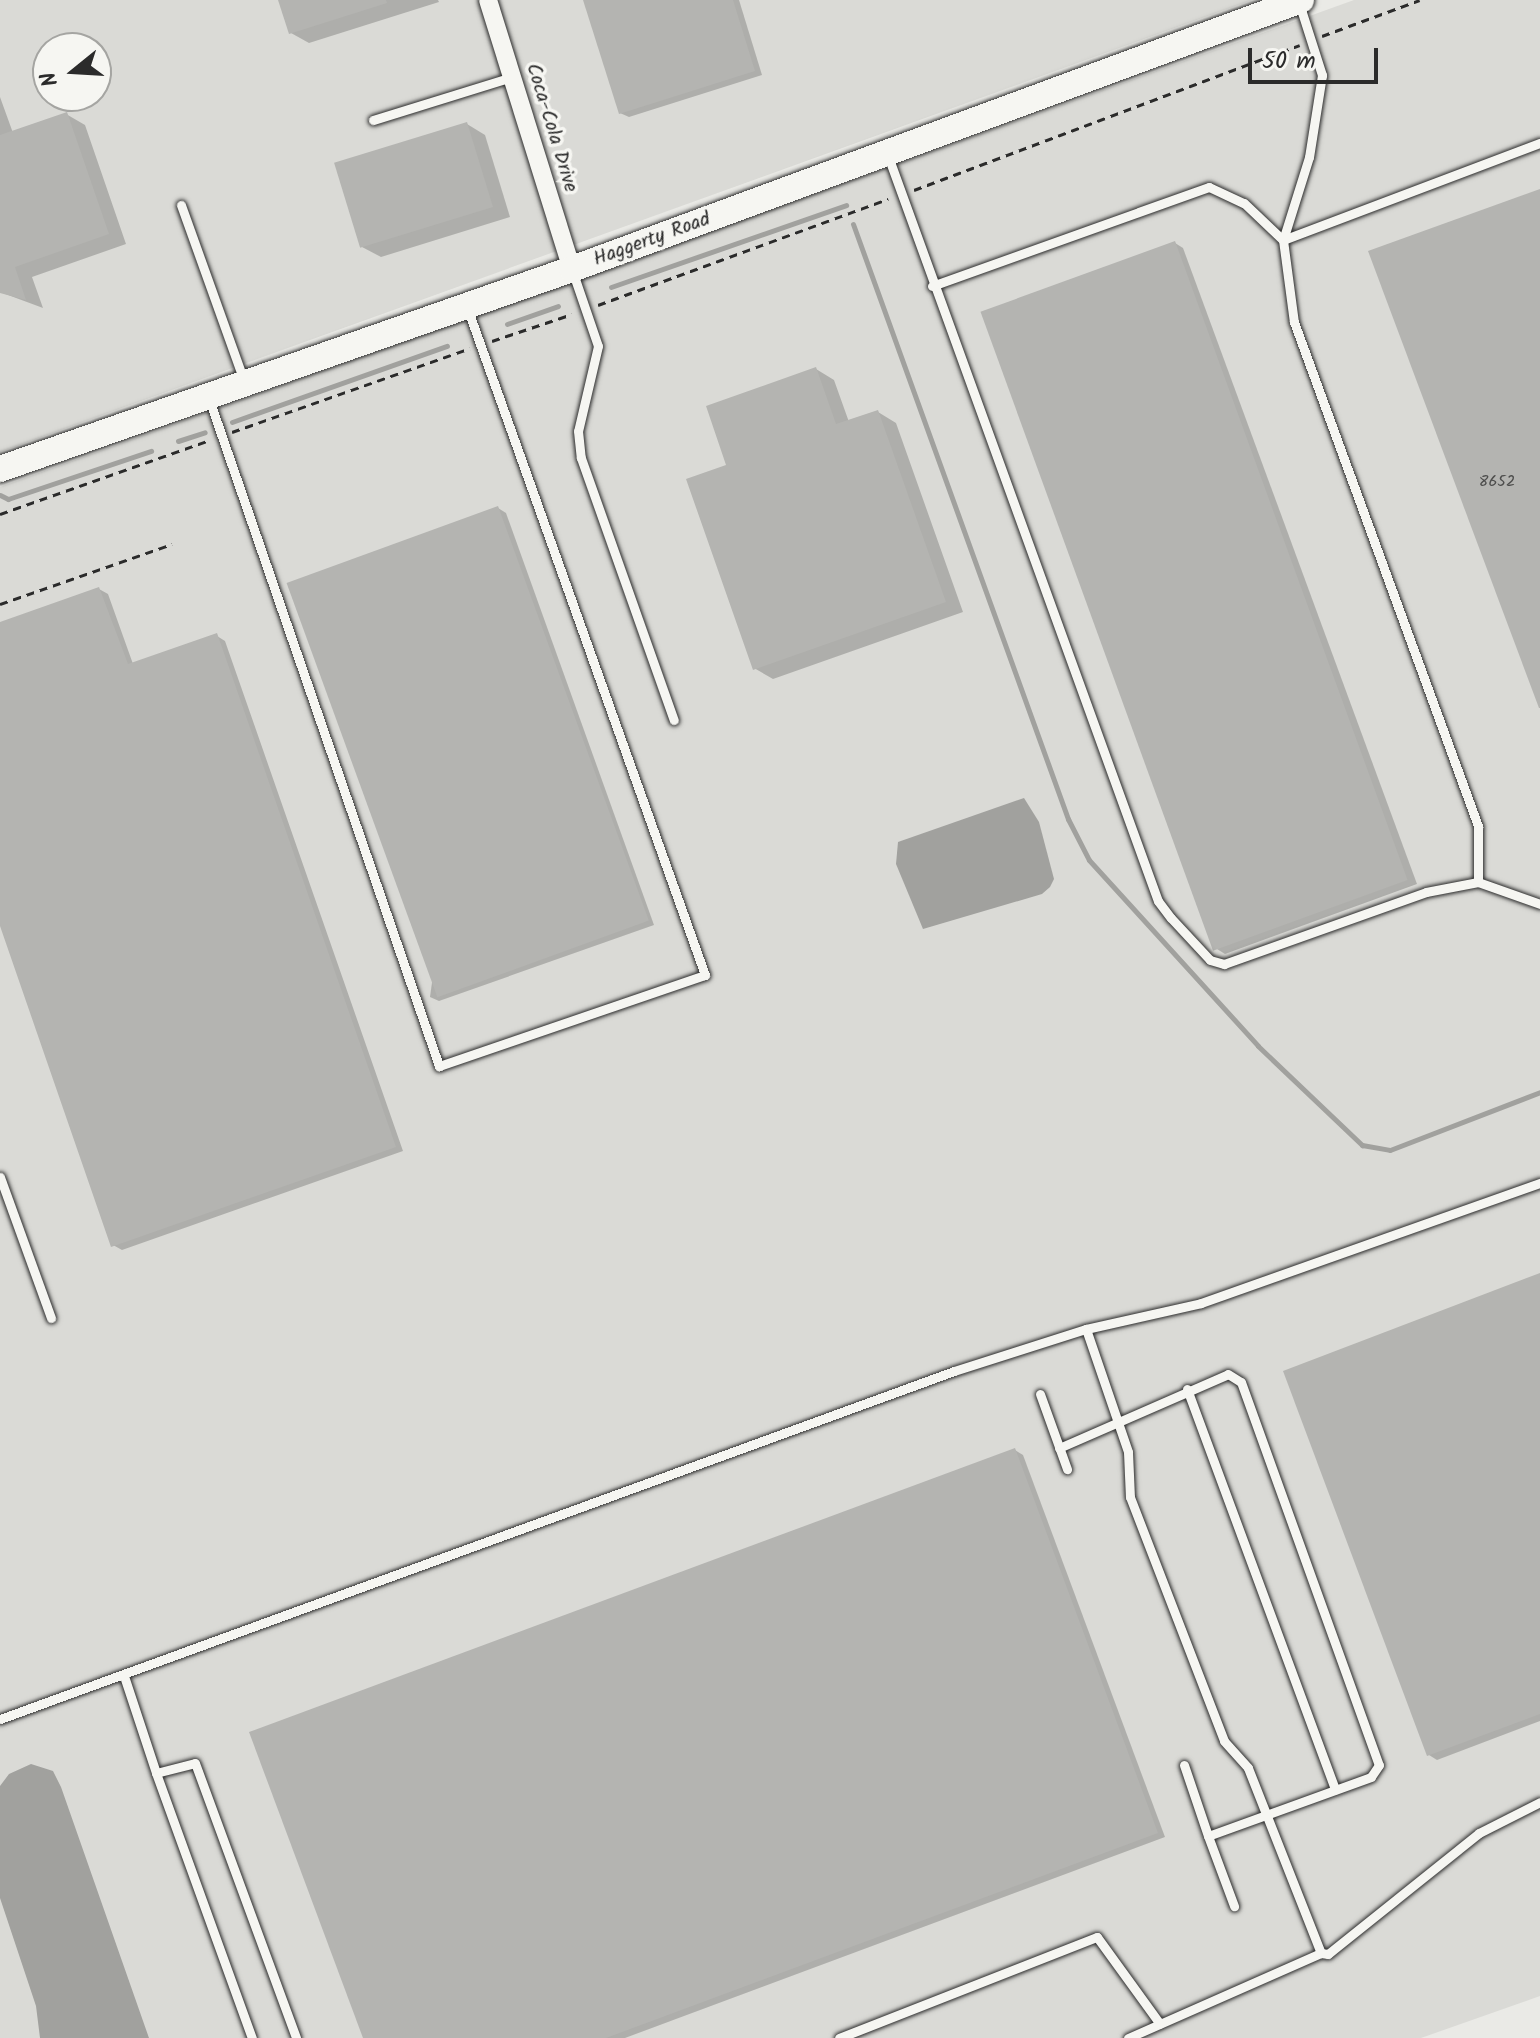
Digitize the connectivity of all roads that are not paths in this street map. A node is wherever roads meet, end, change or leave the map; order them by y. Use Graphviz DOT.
graph roads {
  1 [pos="488,0"];
  2 [pos="1299,0"];
  3 [pos="512,77"];
  4 [pos="373,120"];
  5 [pos="1540,143"];
  6 [pos="887,153"];
  7 [pos="181,205"];
  8 [pos="1283,240"];
  9 [pos="572,269"];
  10 [pos="932,286"];
  11 [pos="466,307"];
  12 [pos="245,385"];
  13 [pos="209,398"];
  14 [pos="0,469"];
  15 [pos="674,720"];
  16 [pos="1478,882"];
  17 [pos="1540,904"];
  18 [pos="0,1177"];
  19 [pos="1540,1183"];
  20 [pos="51,1318"];
  21 [pos="1086,1329"];
  22 [pos="1187,1389"];
  23 [pos="1040,1394"];
  24 [pos="1119,1424"];
  25 [pos="1059,1448"];
  26 [pos="1067,1469"];
  27 [pos="124,1676"];
  28 [pos="0,1719"];
  29 [pos="1184,1765"];
  30 [pos="156,1773"];
  31 [pos="1335,1790"];
  32 [pos="1539,1805"];
  33 [pos="1267,1813"];
  34 [pos="1208,1836"];
  35 [pos="1234,1906"];
  36 [pos="1321,1953"];
  37 [pos="1160,2024"];
  38 [pos="252,2038"];
  39 [pos="296,2038"];
  40 [pos="839,2038"];
  41 [pos="1128,2038"];
  1 -- 3 [label="street, Coca-Cola Drive"];
  2 -- 6 [label="main road, Haggerty Road"];
  2 -- 8 [label="lane"];
  3 -- 4 [label="lane"];
  3 -- 9 [label="street, Coca-Cola Drive"];
  5 -- 8 [label="lane"];
  6 -- 9 [label="main road, Haggerty Road"];
  6 -- 10 [label="lane"];
  7 -- 12 [label="lane"];
  8 -- 10 [label="lane"];
  8 -- 16 [label="lane"];
  9 -- 11 [label="main road, Haggerty Road"];
  9 -- 15 [label="lane"];
  10 -- 16 [label="lane"];
  11 -- 12 [label="main road, Haggerty Road"];
  11 -- 13 [label="lane"];
  12 -- 13 [label="main road, Haggerty Road"];
  13 -- 14 [label="main road, Haggerty Road"];
  16 -- 17 [label="lane"];
  18 -- 20 [label="lane"];
  19 -- 21 [label="lane"];
  21 -- 24 [label="lane"];
  21 -- 27 [label="lane"];
  22 -- 24 [label="lane"];
  22 -- 31 [label="lane"];
  22 -- 31 [label="lane"];
  23 -- 25 [label="lane"];
  24 -- 25 [label="lane"];
  24 -- 33 [label="lane"];
  25 -- 26 [label="lane"];
  27 -- 28 [label="lane"];
  27 -- 30 [label="lane"];
  29 -- 34 [label="lane"];
  30 -- 38 [label="lane"];
  30 -- 39 [label="lane"];
  31 -- 33 [label="lane"];
  32 -- 36 [label="lane"];
  33 -- 34 [label="lane"];
  33 -- 36 [label="lane"];
  34 -- 35 [label="lane"];
  36 -- 37 [label="lane"];
  37 -- 40 [label="lane"];
  37 -- 41 [label="lane"];
}
